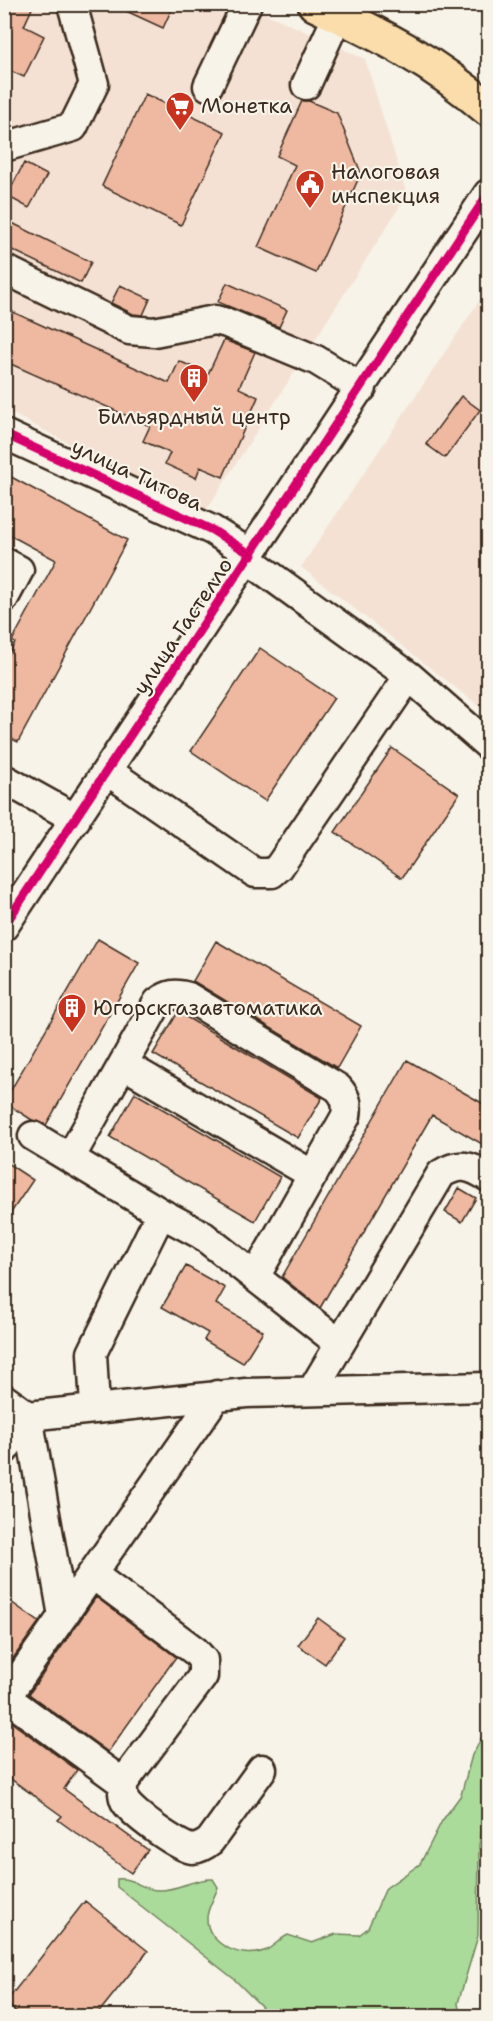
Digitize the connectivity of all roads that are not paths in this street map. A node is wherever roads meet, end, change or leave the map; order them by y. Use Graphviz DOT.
graph roads {
  1 [pos="72,4"];
  2 [pos="247,4"];
  3 [pos="326,10"];
  4 [pos="306,84"];
  5 [pos="208,86"];
  6 [pos="489,109"];
  7 [pos="4,147"];
  8 [pos="489,194"];
  9 [pos="4,269"];
  10 [pos="362,388"];
  11 [pos="4,434"];
  12 [pos="250,558"];
  13 [pos="4,562"];
  14 [pos="4,598"];
  15 [pos="409,676"];
  16 [pos="489,745"];
  17 [pos="109,772"];
  18 [pos="4,779"];
  19 [pos="76,819"];
  20 [pos="4,926"];
  21 [pos="123,1064"];
  22 [pos="33,1136"];
  23 [pos="70,1158"];
  24 [pos="313,1175"];
  25 [pos="489,1177"];
  26 [pos="162,1213"];
  27 [pos="255,1276"];
  28 [pos="340,1344"];
  29 [pos="489,1387"];
  30 [pos="312,1391"];
  31 [pos="217,1395"];
  32 [pos="4,1399"];
  33 [pos="95,1408"];
  34 [pos="28,1416"];
  35 [pos="4,1449"];
  36 [pos="92,1574"];
  37 [pos="63,1616"];
  38 [pos="6,1696"];
  39 [pos="262,1769"];
  40 [pos="123,1783"];
  1 -- 7 [label="street"];
  2 -- 5 [label="street"];
  3 -- 4 [label="street"];
  3 -- 6 [label="main road"];
  8 -- 10 [label="street, улица Гастелло"];
  9 -- 10 [label="street"];
  10 -- 12 [label="street, улица Гастелло"];
  11 -- 12 [label="street, улица Титова"];
  12 -- 15 [label="street, улица Титова"];
  12 -- 17 [label="street, улица Гастелло"];
  13 -- 14 [label="street"];
  15 -- 16 [label="street, улица Титова"];
  15 -- 17 [label="street"];
  17 -- 19 [label="street, улица Гастелло"];
  18 -- 19 [label="street"];
  19 -- 20 [label="street, улица Гастелло"];
  21 -- 23 [label="street"];
  21 -- 24 [label="street"];
  21 -- 24 [label="street"];
  22 -- 23 [label="street"];
  23 -- 26 [label="street"];
  24 -- 27 [label="street"];
  25 -- 28 [label="street"];
  26 -- 27 [label="street"];
  26 -- 33 [label="street"];
  27 -- 28 [label="street"];
  28 -- 30 [label="street"];
  29 -- 30 [label="street"];
  30 -- 31 [label="street"];
  31 -- 33 [label="street"];
  31 -- 36 [label="street"];
  32 -- 34 [label="street"];
  33 -- 34 [label="street"];
  34 -- 35 [label="street"];
  34 -- 37 [label="street"];
  36 -- 37 [label="street"];
  36 -- 40 [label="street"];
  37 -- 38 [label="street"];
  38 -- 40 [label="street"];
  39 -- 40 [label="street"];
}
